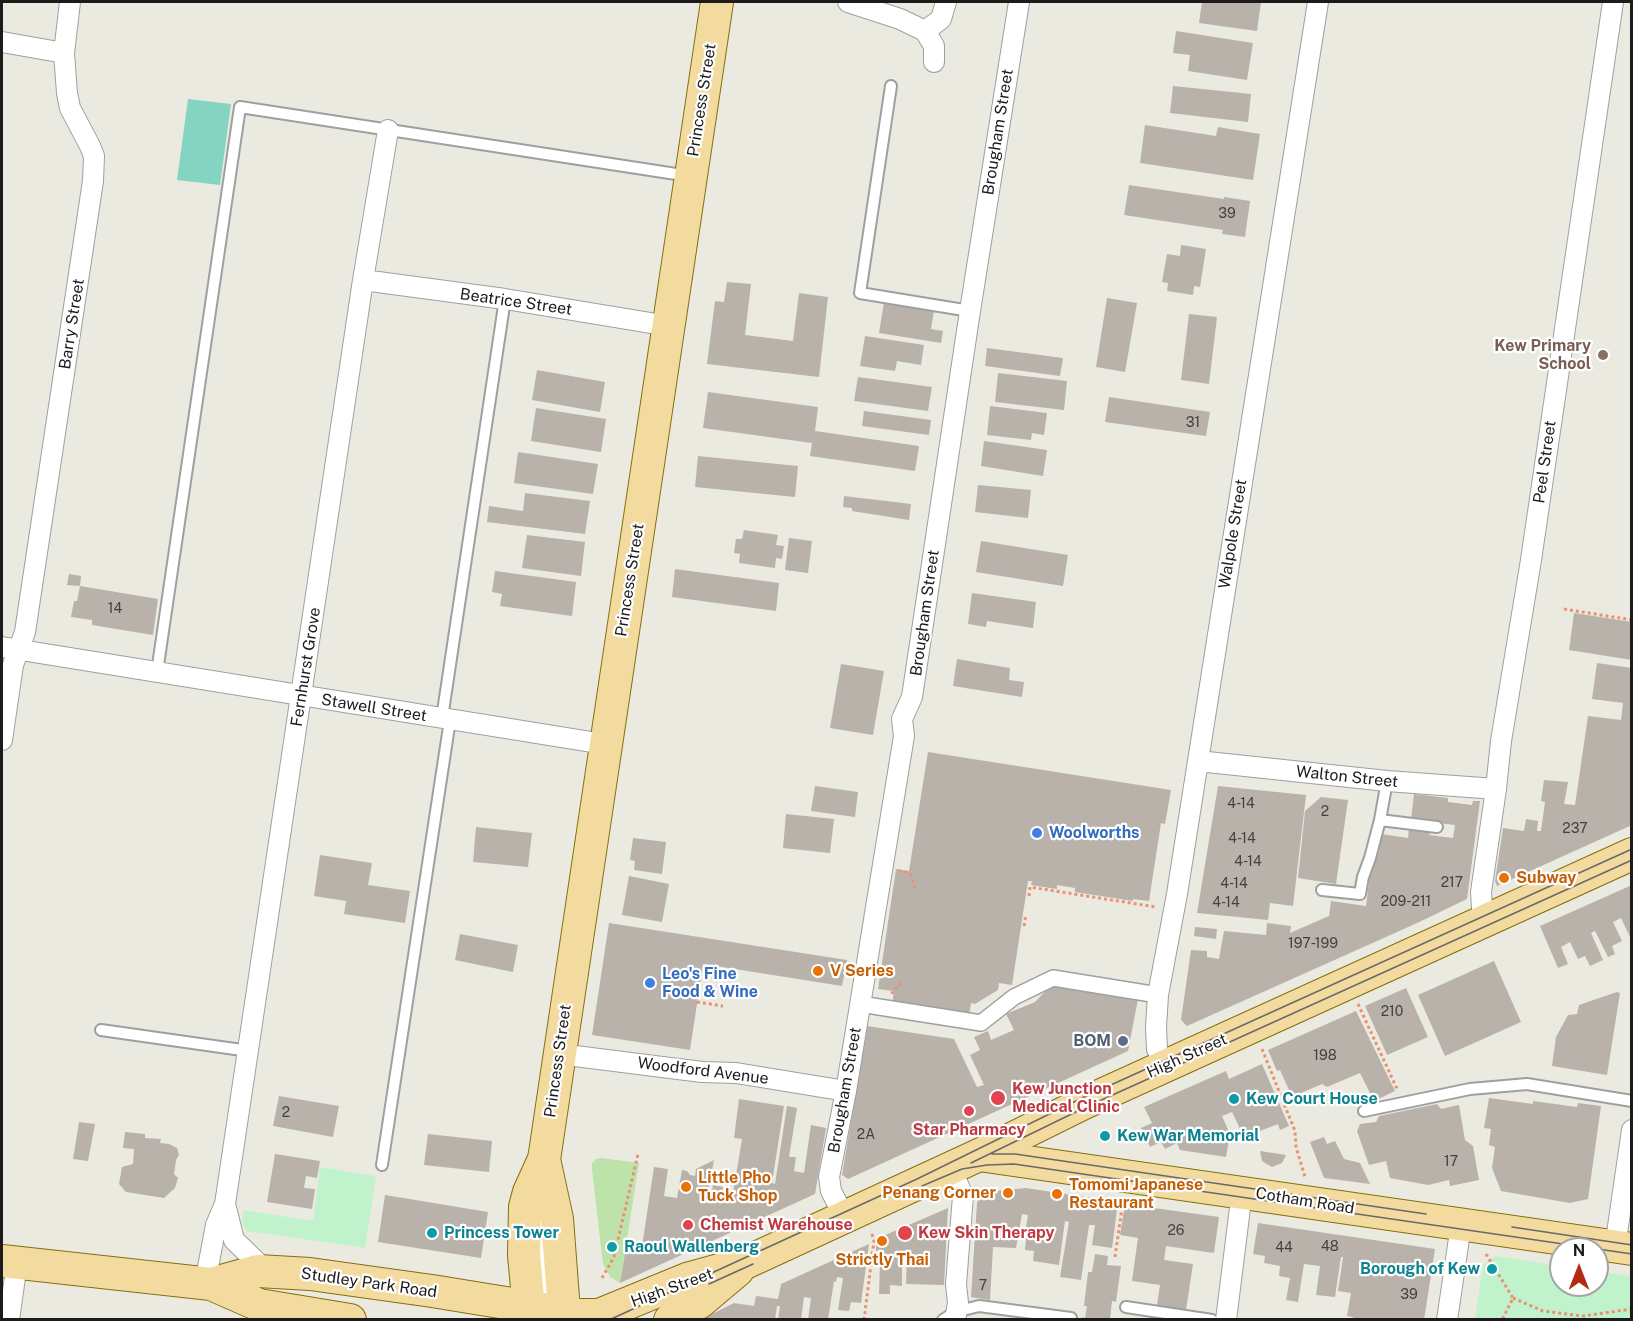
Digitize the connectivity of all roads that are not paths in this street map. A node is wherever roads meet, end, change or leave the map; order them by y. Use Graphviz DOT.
graph roads {
  1 [pos="70,2"];
  2 [pos="717,2"];
  3 [pos="848,2"];
  4 [pos="946,2"];
  5 [pos="1019,2"];
  6 [pos="1318,2"];
  7 [pos="1613,2"];
  8 [pos="925,31"];
  9 [pos="2,42"];
  10 [pos="64,52"];
  11 [pos="934,62"];
  12 [pos="891,86"];
  13 [pos="388,130"];
  14 [pos="690,176"];
  15 [pos="363,280"];
  16 [pos="505,299"];
  17 [pos="970,311"];
  18 [pos="669,326"];
  19 [pos="10,649"];
  20 [pos="156,672"];
  21 [pos="302,696"];
  22 [pos="446,719"];
  23 [pos="2,740"];
  24 [pos="604,744"];
  25 [pos="1198,761"];
  26 [pos="1387,781"];
  27 [pos="1496,789"];
  28 [pos="1380,820"];
  29 [pos="1437,827"];
  30 [pos="1632,854"];
  31 [pos="1322,890"];
  32 [pos="1483,922"];
  33 [pos="1158,995"];
  34 [pos="860,1004"];
  35 [pos="101,1030"];
  36 [pos="249,1051"];
  37 [pos="559,1053"];
  38 [pos="1165,1066"];
  39 [pos="846,1091"];
  40 [pos="1632,1101"];
  41 [pos="1364,1111"];
  42 [pos="1632,1130"];
  43 [pos="979,1155"];
  44 [pos="544,1159"];
  45 [pos="382,1165"];
  46 [pos="951,1168"];
  47 [pos="1242,1192"];
  48 [pos="225,1204"];
  49 [pos="854,1213"];
  50 [pos="1461,1225"];
  51 [pos="1623,1248"];
  52 [pos="524,1255"];
  53 [pos="9,1262"];
  54 [pos="746,1263"];
  55 [pos="266,1271"];
  56 [pos="208,1284"];
  57 [pos="432,1291"];
  58 [pos="1126,1307"];
  59 [pos="554,1315"];
  60 [pos="951,1317"];
  61 [pos="1071,1318"];
  62 [pos="9,1320"];
  63 [pos="350,1320"];
  64 [pos="670,1320"];
  65 [pos="1212,1320"];
  66 [pos="1226,1320"];
  67 [pos="1447,1320"];
  1 -- 10 [label="street, Barry Street"];
  2 -- 14 [label="main road, Princess Street"];
  3 -- 8 [label="street"];
  4 -- 8 [label="street"];
  5 -- 17 [label="street, Brougham Street"];
  6 -- 25 [label="street, Walpole Street"];
  7 -- 27 [label="street, Peel Street"];
  8 -- 11 [label="street"];
  9 -- 10 [label="street"];
  10 -- 19 [label="street, Barry Street"];
  12 -- 17 [label="lane"];
  13 -- 14 [label="lane"];
  13 -- 15 [label="street, Fernhurst Grove"];
  13 -- 20 [label="lane"];
  14 -- 18 [label="main road, Princess Street"];
  15 -- 16 [label="street, Beatrice Street"];
  15 -- 21 [label="street, Fernhurst Grove"];
  16 -- 18 [label="street, Beatrice Street"];
  16 -- 22 [label="lane"];
  17 -- 34 [label="street, Brougham Street"];
  18 -- 24 [label="main road, Princess Street"];
  19 -- 20 [label="street, Stawell Street"];
  19 -- 23 [label="street, Barry Street"];
  20 -- 21 [label="street, Stawell Street"];
  21 -- 22 [label="street, Stawell Street"];
  21 -- 36 [label="street, Fernhurst Grove"];
  22 -- 24 [label="street, Stawell Street"];
  22 -- 45 [label="lane"];
  24 -- 37 [label="main road, Princess Street"];
  25 -- 26 [label="street, Walton Street"];
  25 -- 33 [label="street, Walpole Street"];
  26 -- 27 [label="street, Walton Street"];
  26 -- 28 [label="lane"];
  27 -- 32 [label="street, Peel Street"];
  28 -- 29 [label="lane"];
  28 -- 31 [label="lane"];
  30 -- 32 [label="main road, High Street"];
  32 -- 38 [label="main road, High Street"];
  33 -- 34 [label="street"];
  33 -- 38 [label="street, Walpole Street"];
  34 -- 39 [label="street, Brougham Street"];
  35 -- 36 [label="lane"];
  36 -- 48 [label="street, Fernhurst Grove"];
  37 -- 39 [label="street, Woodford Avenue"];
  37 -- 44 [label="main road, Princess Street"];
  38 -- 43 [label="main road, High Street"];
  39 -- 49 [label="street, Brougham Street"];
  40 -- 41 [label="lane"];
  42 -- 51 [label="street"];
  43 -- 46 [label="main road, High Street"];
  43 -- 47 [label="main road, Cotham Road"];
  44 -- 52 [label="main road, Princess Street"];
  44 -- 59 [label="main road"];
  46 -- 49 [label="main road, High Street"];
  46 -- 60 [label="street"];
  47 -- 50 [label="main road, Cotham Road"];
  47 -- 66 [label="street"];
  48 -- 55 [label="street, Fernhurst Grove"];
  48 -- 56 [label="street, Fernhurst Grove"];
  49 -- 54 [label="main road, High Street"];
  50 -- 51 [label="main road, Cotham Road"];
  50 -- 67 [label="street"];
  52 -- 57 [label="main road"];
  52 -- 59 [label="main road, Princess Street"];
  53 -- 56 [label="main road, Studley Park Road"];
  53 -- 62 [label="street"];
  54 -- 59 [label="main road, High Street"];
  54 -- 64 [label="main road, High Street"];
  55 -- 56 [label="main road, Studley Park Road"];
  55 -- 57 [label="main road, Studley Park Road"];
  56 -- 63 [label="main road, Studley Park Road"];
  57 -- 59 [label="main road, Studley Park Road"];
  58 -- 65 [label="lane"];
  60 -- 61 [label="lane"];
}
